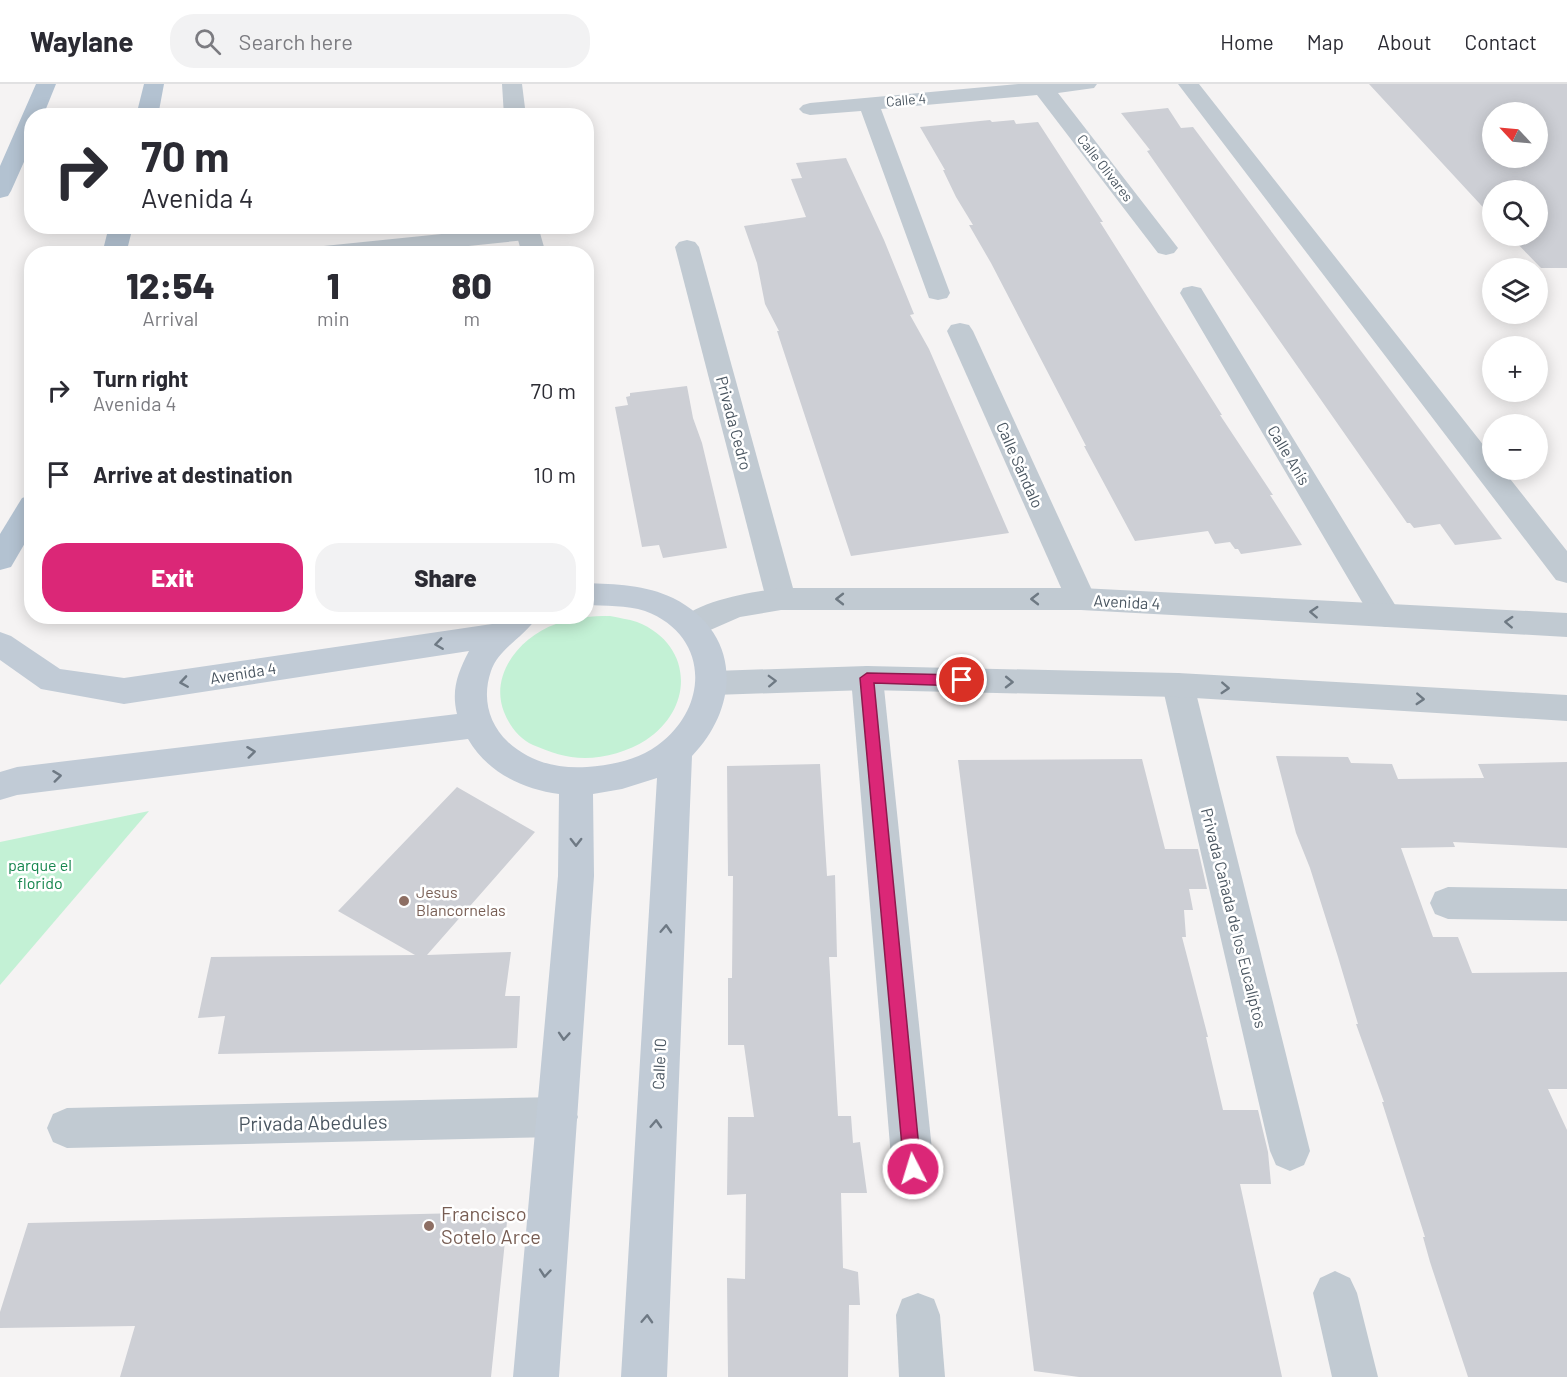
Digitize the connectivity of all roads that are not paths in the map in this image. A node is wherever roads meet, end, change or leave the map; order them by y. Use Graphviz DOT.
graph roads {
  1 [pos="46,84"];
  2 [pos="154,84"];
  3 [pos="512,84"];
  4 [pos="1087,84"];
  5 [pos="1188,84"];
  6 [pos="1043,88"];
  7 [pos="869,104"];
  8 [pos="36,108"];
  9 [pos="149,108"];
  10 [pos="514,108"];
  11 [pos="810,109"];
  12 [pos="24,136"];
  13 [pos="0,191"];
  14 [pos="529,238"];
  15 [pos="422,246"];
  16 [pos="687,247"];
  17 [pos="1166,248"];
  18 [pos="938,293"];
  19 [pos="1192,293"];
  20 [pos="960,331"];
  21 [pos="24,518"];
  22 [pos="0,559"];
  23 [pos="1567,572"];
  24 [pos="594,594"];
  25 [pos="781,599"];
  26 [pos="1081,599"];
  27 [pos="1386,616"];
  28 [pos="1567,625"];
  29 [pos="510,626"];
  30 [pos="692,626"];
  31 [pos="0,644"];
  32 [pos="867,678"];
  33 [pos="714,683"];
  34 [pos="1178,686"];
  35 [pos="1567,708"];
  36 [pos="476,725"];
  37 [pos="675,752"];
  38 [pos="576,783"];
  39 [pos="0,786"];
  40 [pos="1449,903"];
  41 [pos="1567,905"];
  42 [pos="558,1118"];
  43 [pos="67,1128"];
  44 [pos="1290,1151"];
  45 [pos="913,1169"];
  46 [pos="1335,1293"];
  47 [pos="918,1316"];
  48 [pos="536,1377"];
  49 [pos="644,1377"];
  50 [pos="922,1377"];
  51 [pos="1356,1377"];
  1 -- 8 [label="main road"];
  2 -- 9 [label="main road"];
  3 -- 10 [label="street"];
  4 -- 6 [label="street, Calle 4"];
  5 -- 23 [label="street"];
  6 -- 7 [label="street, Calle 4"];
  6 -- 17 [label="street, Calle Olivares"];
  7 -- 11 [label="street, Calle 4"];
  7 -- 18 [label="street"];
  12 -- 13 [label="main road"];
  14 -- 15 [label="street"];
  16 -- 25 [label="street, Privada Cedro"];
  19 -- 27 [label="street, Calle Anís"];
  20 -- 26 [label="street, Calle Sándalo"];
  21 -- 22 [label="main road"];
  24 -- 30 [label="main road"];
  26 -- 25 [label="street, Avenida 4, one-way"];
  25 -- 30 [label="street, Avenida 4"];
  27 -- 26 [label="street, Avenida 4, one-way"];
  28 -- 27 [label="street, Avenida 4, one-way"];
  29 -- 31 [label="main road, Avenida 4, one-way"];
  29 -- 36 [label="main road"];
  30 -- 33 [label="main road"];
  33 -- 32 [label="street, one-way"];
  32 -- 34 [label="street, one-way"];
  32 -- 45 [label="street"];
  33 -- 37 [label="main road"];
  34 -- 35 [label="street, one-way"];
  34 -- 44 [label="street, Privada Cañada de los Eucalíptos"];
  36 -- 38 [label="main road"];
  39 -- 36 [label="main road, one-way"];
  37 -- 38 [label="main road"];
  49 -- 37 [label="main road, Calle 10, one-way"];
  38 -- 42 [label="main road, one-way"];
  40 -- 41 [label="street"];
  42 -- 43 [label="street, Privada Abedules"];
  42 -- 48 [label="main road, one-way"];
  46 -- 51 [label="street"];
  47 -- 50 [label="street"];
}
